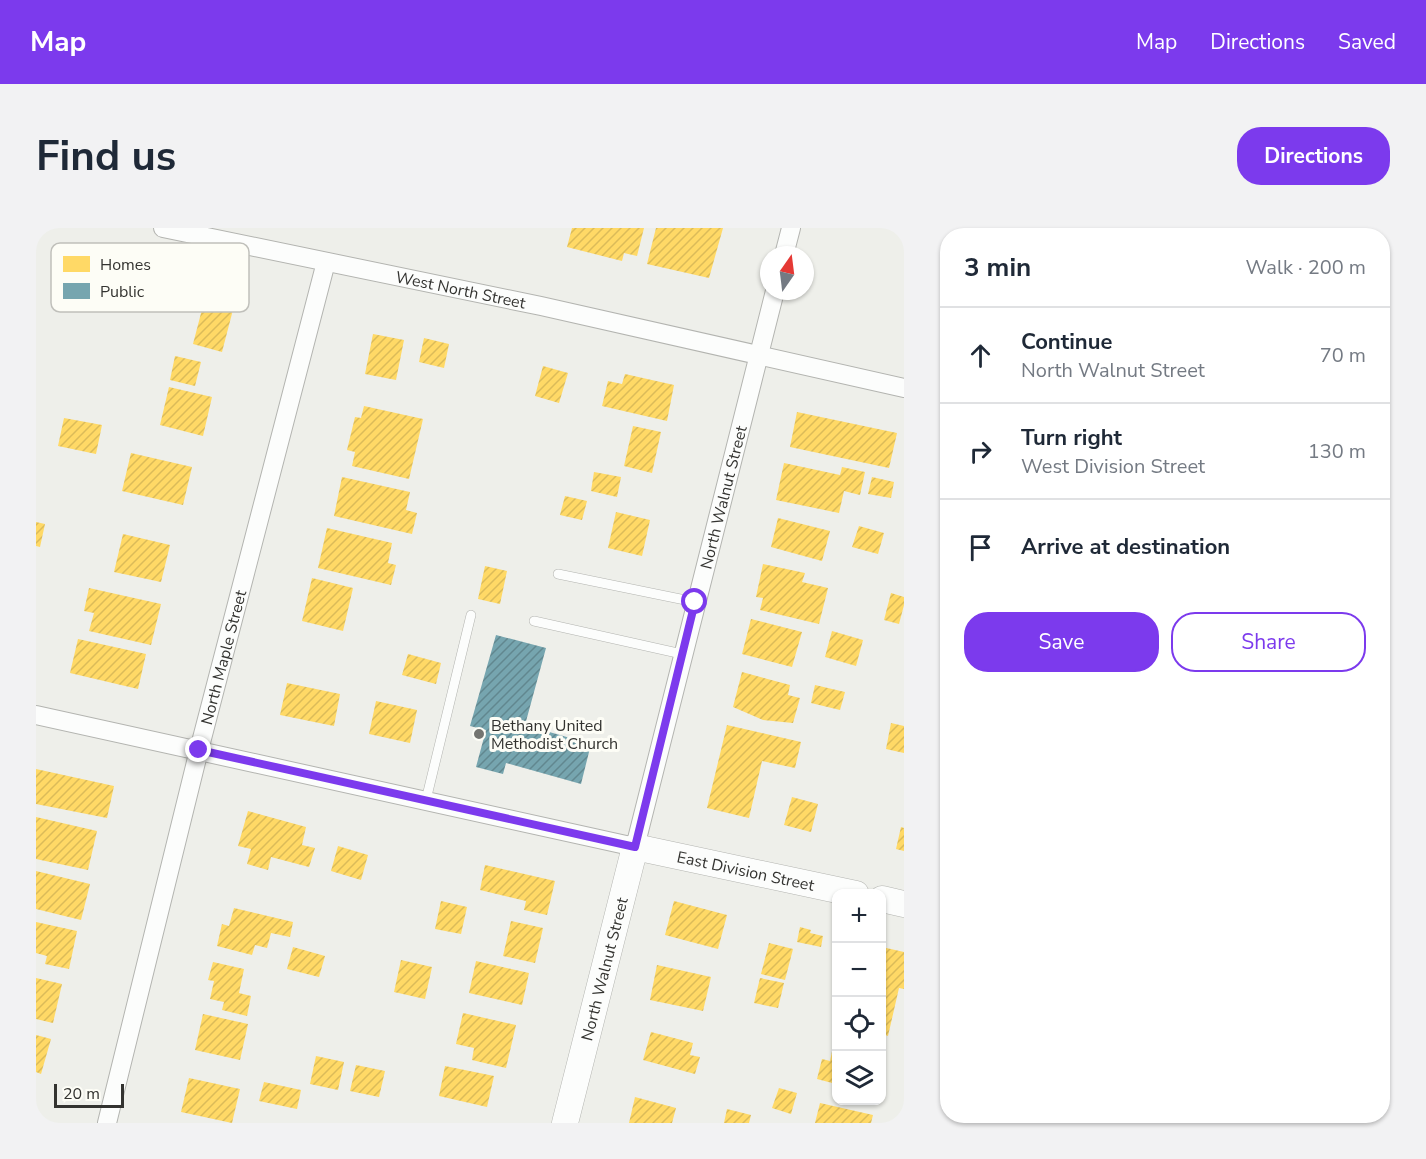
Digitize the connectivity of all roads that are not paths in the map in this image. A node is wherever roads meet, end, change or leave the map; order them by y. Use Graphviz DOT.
graph roads {
  1 [pos="163,228"];
  2 [pos="791,228"];
  3 [pos="235,243"];
  4 [pos="249,246"];
  5 [pos="786,246"];
  6 [pos="326,262"];
  7 [pos="773,300"];
  8 [pos="759,357"];
  9 [pos="904,388"];
  10 [pos="558,574"];
  11 [pos="695,602"];
  12 [pos="471,615"];
  13 [pos="534,621"];
  14 [pos="682,654"];
  15 [pos="36,716"];
  16 [pos="199,750"];
  17 [pos="426,800"];
  18 [pos="635,847"];
  19 [pos="832,889"];
  20 [pos="886,900"];
  21 [pos="904,904"];
  22 [pos="107,1123"];
  23 [pos="565,1123"];
  1 -- 3 [label="street, West North Street"];
  2 -- 5 [label="street"];
  4 -- 6 [label="street, West North Street"];
  6 -- 8 [label="street, West North Street"];
  6 -- 16 [label="street, North Maple Street"];
  7 -- 8 [label="street, North Walnut Street"];
  8 -- 9 [label="street, West North Street"];
  8 -- 11 [label="street, North Walnut Street"];
  10 -- 11 [label="lane"];
  11 -- 14 [label="street, North Walnut Street"];
  12 -- 17 [label="lane"];
  13 -- 14 [label="lane"];
  14 -- 18 [label="street, North Walnut Street"];
  15 -- 16 [label="street"];
  16 -- 17 [label="street"];
  16 -- 22 [label="street, North Maple Street"];
  17 -- 18 [label="street"];
  18 -- 19 [label="street, East Division Street"];
  18 -- 23 [label="street, North Walnut Street"];
  20 -- 21 [label="street"];
}
